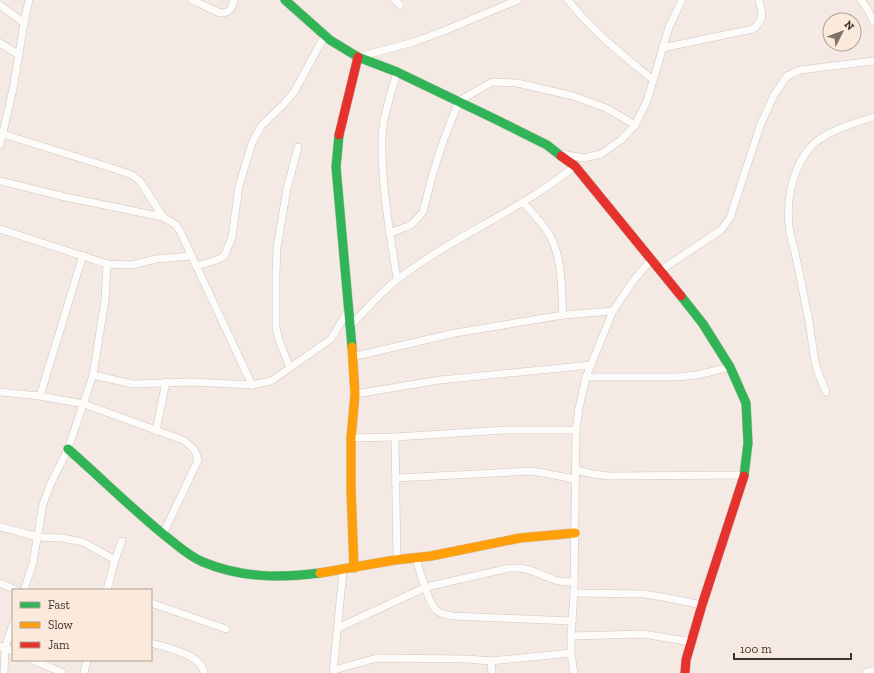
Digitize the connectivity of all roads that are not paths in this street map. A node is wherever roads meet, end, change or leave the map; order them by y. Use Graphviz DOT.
graph roads {
  1 [pos="29,0"];
  2 [pos="192,0"];
  3 [pos="234,0"];
  4 [pos="285,0"];
  5 [pos="518,0"];
  6 [pos="568,0"];
  7 [pos="682,0"];
  8 [pos="759,0"];
  9 [pos="861,0"];
  10 [pos="0,5"];
  11 [pos="874,22"];
  12 [pos="24,23"];
  13 [pos="325,35"];
  14 [pos="0,43"];
  15 [pos="662,48"];
  16 [pos="19,55"];
  17 [pos="358,57"];
  18 [pos="874,61"];
  19 [pos="397,72"];
  20 [pos="653,80"];
  21 [pos="459,101"];
  22 [pos="4,113"];
  23 [pos="874,117"];
  24 [pos="635,125"];
  25 [pos="3,134"];
  26 [pos="0,145"];
  27 [pos="298,146"];
  28 [pos="561,154"];
  29 [pos="576,166"];
  30 [pos="0,181"];
  31 [pos="522,202"];
  32 [pos="163,217"];
  33 [pos="0,229"];
  34 [pos="390,233"];
  35 [pos="83,255"];
  36 [pos="191,256"];
  37 [pos="652,259"];
  38 [pos="107,264"];
  39 [pos="196,266"];
  40 [pos="661,270"];
  41 [pos="397,279"];
  42 [pos="348,311"];
  43 [pos="613,311"];
  44 [pos="564,315"];
  45 [pos="350,326"];
  46 [pos="352,357"];
  47 [pos="590,365"];
  48 [pos="730,367"];
  49 [pos="290,368"];
  50 [pos="93,374"];
  51 [pos="586,377"];
  52 [pos="166,382"];
  53 [pos="252,385"];
  54 [pos="0,392"];
  55 [pos="826,392"];
  56 [pos="355,394"];
  57 [pos="40,396"];
  58 [pos="84,404"];
  59 [pos="156,430"];
  60 [pos="576,430"];
  61 [pos="395,437"];
  62 [pos="351,438"];
  63 [pos="68,449"];
  64 [pos="576,470"];
  65 [pos="744,476"];
  66 [pos="396,478"];
  67 [pos="576,479"];
  68 [pos="0,527"];
  69 [pos="575,532"];
  70 [pos="163,534"];
  71 [pos="38,536"];
  72 [pos="122,541"];
  73 [pos="416,558"];
  74 [pos="115,560"];
  75 [pos="397,560"];
  76 [pos="354,568"];
  77 [pos="343,571"];
  78 [pos="574,582"];
  79 [pos="0,584"];
  80 [pos="426,587"];
  81 [pos="13,589"];
  82 [pos="24,589"];
  83 [pos="109,589"];
  84 [pos="574,593"];
  85 [pos="152,603"];
  86 [pos="702,606"];
  87 [pos="572,621"];
  88 [pos="12,626"];
  89 [pos="338,628"];
  90 [pos="226,629"];
  91 [pos="571,636"];
  92 [pos="692,642"];
  93 [pos="152,643"];
  94 [pos="3,647"];
  95 [pos="571,653"];
  96 [pos="35,661"];
  97 [pos="87,661"];
  98 [pos="492,661"];
  99 [pos="874,670"];
  100 [pos="333,671"];
  101 [pos="4,673"];
  102 [pos="63,673"];
  103 [pos="84,673"];
  104 [pos="204,673"];
  105 [pos="492,673"];
  106 [pos="574,673"];
  107 [pos="685,673"];
  108 [pos="865,673"];
  1 -- 12 [label="street"];
  2 -- 3 [label="street"];
  4 -- 13 [label="street"];
  5 -- 17 [label="street"];
  6 -- 20 [label="street"];
  7 -- 15 [label="street"];
  8 -- 15 [label="street"];
  9 -- 11 [label="street"];
  10 -- 12 [label="street"];
  12 -- 16 [label="street"];
  13 -- 17 [label="street"];
  13 -- 39 [label="street"];
  14 -- 16 [label="street"];
  15 -- 20 [label="street"];
  16 -- 22 [label="street"];
  17 -- 19 [label="street"];
  17 -- 42 [label="street"];
  18 -- 40 [label="street"];
  19 -- 21 [label="street"];
  19 -- 34 [label="street"];
  20 -- 24 [label="street"];
  21 -- 24 [label="street"];
  21 -- 28 [label="street"];
  21 -- 34 [label="street"];
  22 -- 25 [label="street"];
  23 -- 55 [label="street"];
  24 -- 28 [label="street"];
  25 -- 26 [label="street"];
  25 -- 32 [label="street"];
  27 -- 49 [label="street"];
  28 -- 29 [label="street"];
  29 -- 31 [label="street"];
  29 -- 37 [label="street"];
  30 -- 32 [label="street"];
  31 -- 41 [label="street"];
  31 -- 44 [label="street"];
  32 -- 36 [label="street"];
  33 -- 35 [label="street"];
  34 -- 41 [label="street"];
  35 -- 38 [label="street"];
  35 -- 57 [label="street"];
  36 -- 38 [label="street"];
  36 -- 39 [label="street"];
  37 -- 40 [label="street"];
  37 -- 43 [label="street"];
  38 -- 50 [label="street"];
  39 -- 53 [label="street"];
  40 -- 48 [label="street"];
  41 -- 45 [label="street"];
  42 -- 45 [label="street"];
  42 -- 49 [label="street"];
  43 -- 44 [label="street"];
  43 -- 47 [label="street"];
  44 -- 46 [label="street"];
  45 -- 46 [label="street"];
  46 -- 56 [label="street"];
  47 -- 51 [label="street"];
  47 -- 56 [label="street"];
  48 -- 51 [label="street"];
  48 -- 65 [label="street"];
  49 -- 53 [label="street"];
  50 -- 52 [label="street"];
  50 -- 58 [label="street"];
  51 -- 60 [label="street"];
  52 -- 53 [label="street"];
  52 -- 59 [label="street"];
  54 -- 57 [label="street"];
  56 -- 62 [label="street"];
  57 -- 58 [label="street"];
  58 -- 59 [label="street"];
  58 -- 63 [label="street"];
  59 -- 70 [label="street"];
  60 -- 61 [label="street"];
  60 -- 64 [label="street"];
  61 -- 62 [label="street"];
  61 -- 66 [label="street"];
  62 -- 76 [label="street"];
  63 -- 70 [label="street"];
  63 -- 71 [label="street"];
  64 -- 65 [label="street"];
  64 -- 67 [label="street"];
  65 -- 86 [label="street"];
  66 -- 67 [label="street"];
  66 -- 75 [label="street"];
  67 -- 69 [label="street"];
  68 -- 71 [label="street"];
  69 -- 73 [label="street"];
  69 -- 78 [label="street"];
  70 -- 77 [label="street"];
  71 -- 74 [label="street"];
  71 -- 82 [label="street"];
  72 -- 74 [label="street"];
  73 -- 75 [label="street"];
  73 -- 80 [label="street"];
  74 -- 83 [label="street"];
  75 -- 76 [label="street"];
  76 -- 77 [label="street"];
  77 -- 89 [label="street"];
  78 -- 80 [label="street"];
  78 -- 84 [label="street"];
  79 -- 81 [label="street"];
  80 -- 87 [label="street"];
  80 -- 89 [label="street"];
  84 -- 86 [label="street"];
  84 -- 87 [label="street"];
  85 -- 90 [label="street"];
  86 -- 92 [label="street"];
  87 -- 91 [label="street"];
  88 -- 94 [label="street"];
  89 -- 100 [label="street"];
  91 -- 92 [label="street"];
  91 -- 95 [label="street"];
  92 -- 107 [label="street"];
  93 -- 104 [label="street"];
  94 -- 101 [label="street"];
  95 -- 98 [label="street"];
  95 -- 106 [label="street"];
  96 -- 102 [label="street"];
  97 -- 103 [label="street"];
  98 -- 100 [label="street"];
  98 -- 105 [label="street"];
  99 -- 108 [label="street"];
}
